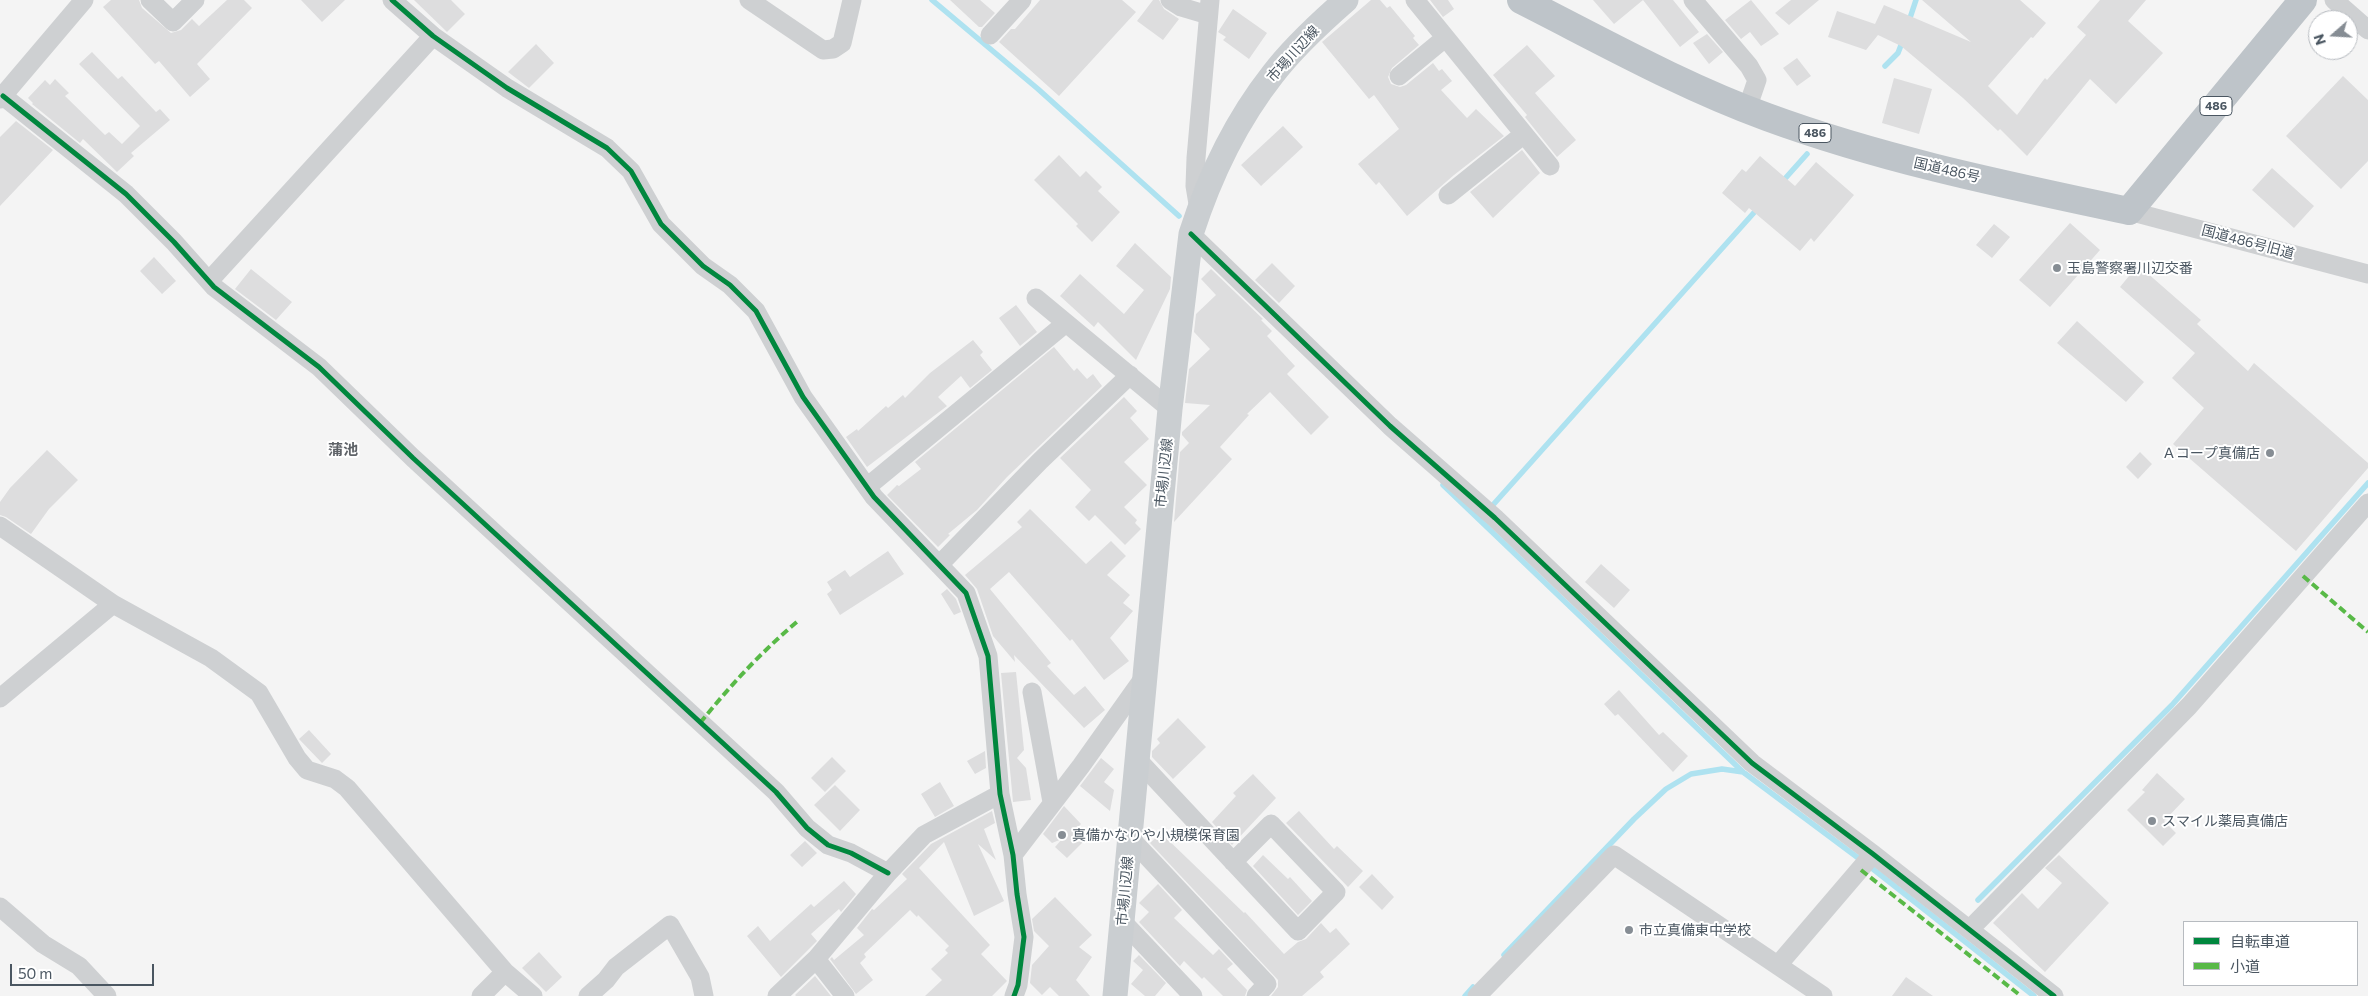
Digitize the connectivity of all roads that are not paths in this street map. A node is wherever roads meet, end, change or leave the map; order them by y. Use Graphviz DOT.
graph roads {
  1 [pos="84,0"];
  2 [pos="150,0"];
  3 [pos="196,0"];
  4 [pos="392,0"];
  5 [pos="750,0"];
  6 [pos="852,0"];
  7 [pos="1022,0"];
  8 [pos="1170,0"];
  9 [pos="1346,0"];
  10 [pos="1415,0"];
  11 [pos="1521,0"];
  12 [pos="1693,0"];
  13 [pos="2303,0"];
  14 [pos="2334,0"];
  15 [pos="1209,8"];
  16 [pos="2368,30"];
  17 [pos="990,35"];
  18 [pos="433,36"];
  19 [pos="1445,38"];
  20 [pos="1399,76"];
  21 [pos="1,97"];
  22 [pos="1747,109"];
  23 [pos="1524,134"];
  24 [pos="1550,166"];
  25 [pos="1448,195"];
  26 [pos="1199,210"];
  27 [pos="2129,211"];
  28 [pos="1191,234"];
  29 [pos="2368,274"];
  30 [pos="209,282"];
  31 [pos="1036,298"];
  32 [pos="1066,323"];
  33 [pos="1130,376"];
  34 [pos="1170,409"];
  35 [pos="867,487"];
  36 [pos="2368,503"];
  37 [pos="0,526"];
  38 [pos="939,565"];
  39 [pos="113,604"];
  40 [pos="1144,676"];
  41 [pos="1032,692"];
  42 [pos="0,698"];
  43 [pos="1137,759"];
  44 [pos="1000,794"];
  45 [pos="1052,802"];
  46 [pos="1130,838"];
  47 [pos="1013,855"];
  48 [pos="1868,860"];
  49 [pos="1233,862"];
  50 [pos="888,872"];
  51 [pos="0,907"];
  52 [pos="1122,921"];
  53 [pos="1970,929"];
  54 [pos="816,959"];
  55 [pos="1778,965"];
  56 [pos="506,972"];
  57 [pos="1021,992"];
  58 [pos="107,996"];
  59 [pos="481,996"];
  60 [pos="532,996"];
  61 [pos="588,996"];
  62 [pos="704,996"];
  63 [pos="777,996"];
  64 [pos="845,996"];
  65 [pos="1115,996"];
  66 [pos="1193,996"];
  67 [pos="1256,996"];
  68 [pos="1477,996"];
  69 [pos="1823,996"];
  70 [pos="2054,996"];
  1 -- 21 [label="street"];
  2 -- 3 [label="street"];
  4 -- 18 [label="street"];
  5 -- 6 [label="street"];
  7 -- 17 [label="street"];
  8 -- 15 [label="street"];
  9 -- 26 [label="main road, 市場川辺線"];
  10 -- 19 [label="street"];
  11 -- 22 [label="highway, 国道486号 / 486"];
  12 -- 22 [label="street"];
  13 -- 27 [label="highway, 486"];
  14 -- 16 [label="street"];
  15 -- 26 [label="street"];
  18 -- 30 [label="street"];
  18 -- 35 [label="street"];
  19 -- 20 [label="street"];
  19 -- 23 [label="street"];
  21 -- 30 [label="street"];
  22 -- 27 [label="highway, 国道486号 / 486"];
  23 -- 24 [label="street"];
  23 -- 25 [label="street"];
  26 -- 28 [label="main road, 市場川辺線"];
  27 -- 29 [label="street, 国道486号旧道"];
  28 -- 34 [label="main road, 市場川辺線"];
  28 -- 48 [label="street"];
  30 -- 50 [label="street"];
  31 -- 32 [label="street"];
  32 -- 33 [label="street"];
  32 -- 35 [label="street"];
  33 -- 34 [label="street"];
  33 -- 38 [label="street"];
  34 -- 40 [label="main road, 市場川辺線"];
  35 -- 38 [label="street"];
  36 -- 53 [label="street"];
  37 -- 39 [label="street"];
  38 -- 44 [label="street"];
  39 -- 42 [label="street"];
  39 -- 56 [label="street"];
  40 -- 43 [label="main road, 市場川辺線"];
  40 -- 45 [label="street"];
  41 -- 45 [label="street"];
  43 -- 46 [label="main road, 市場川辺線"];
  43 -- 49 [label="street"];
  44 -- 47 [label="street"];
  44 -- 50 [label="street"];
  45 -- 47 [label="street"];
  46 -- 52 [label="main road, 市場川辺線"];
  46 -- 67 [label="street"];
  47 -- 57 [label="street"];
  48 -- 53 [label="street"];
  48 -- 55 [label="street"];
  49 -- 49 [label="street"];
  50 -- 54 [label="street"];
  51 -- 58 [label="street"];
  52 -- 65 [label="main road, 市場川辺線"];
  52 -- 66 [label="street"];
  53 -- 70 [label="street"];
  54 -- 63 [label="street"];
  54 -- 64 [label="street"];
  55 -- 68 [label="street"];
  55 -- 69 [label="street"];
  56 -- 59 [label="street"];
  56 -- 60 [label="street"];
  61 -- 62 [label="street"];
}
